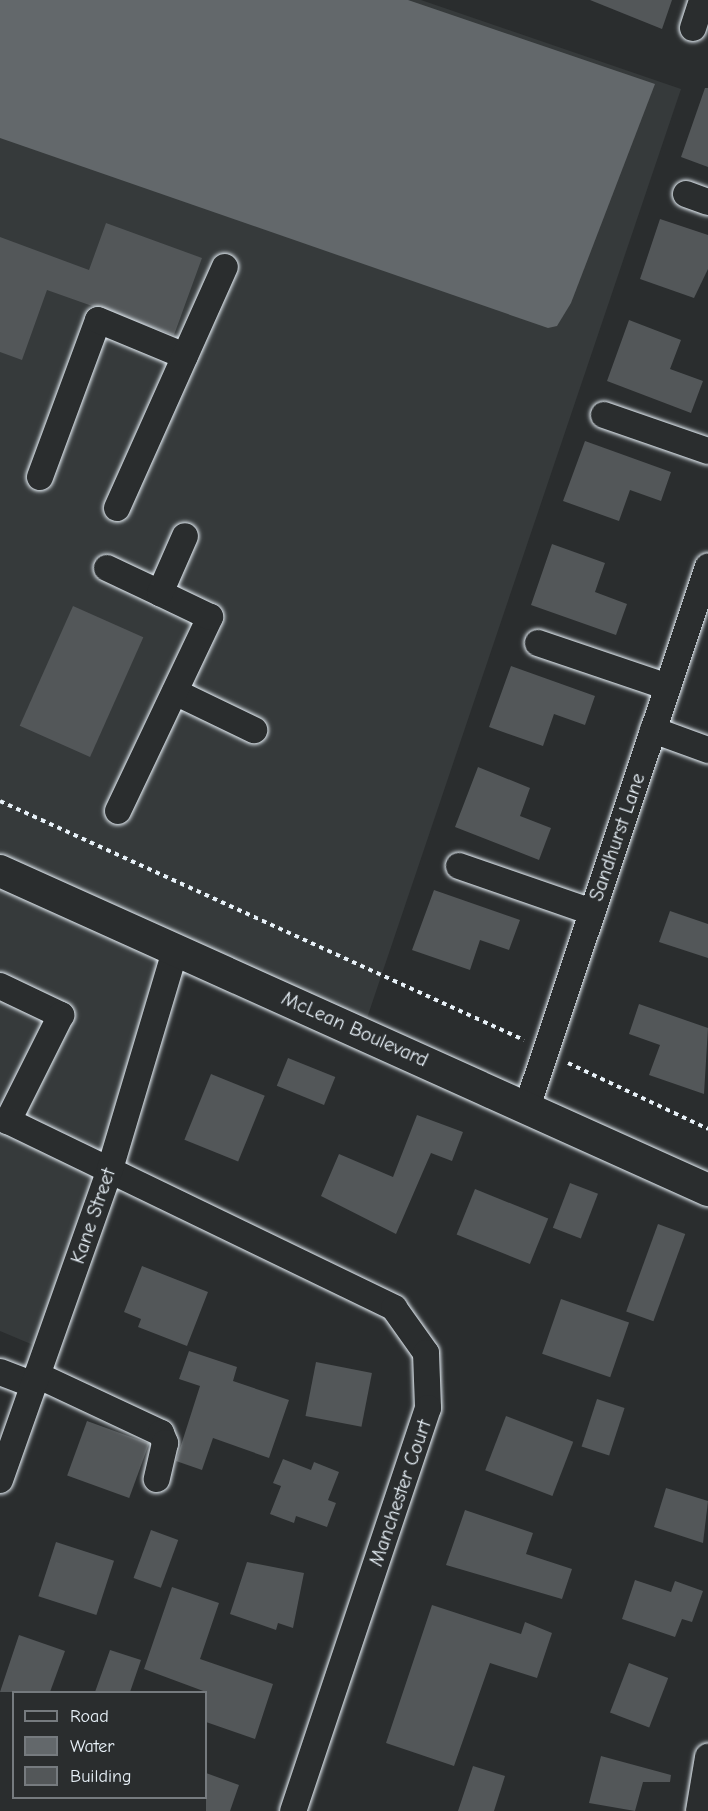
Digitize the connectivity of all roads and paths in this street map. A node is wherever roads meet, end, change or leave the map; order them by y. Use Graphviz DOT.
graph roads {
  1 [pos="702,0"];
  2 [pos="693,28"];
  3 [pos="225,267"];
  4 [pos="185,356"];
  5 [pos="604,415"];
  6 [pos="708,450"];
  7 [pos="40,477"];
  8 [pos="117,508"];
  9 [pos="185,536"];
  10 [pos="708,567"];
  11 [pos="107,568"];
  12 [pos="160,593"];
  13 [pos="538,643"];
  14 [pos="668,687"];
  15 [pos="174,692"];
  16 [pos="654,729"];
  17 [pos="255,730"];
  18 [pos="708,750"];
  19 [pos="0,801"];
  20 [pos="118,811"];
  21 [pos="459,866"];
  22 [pos="0,871"];
  23 [pos="592,912"];
  24 [pos="176,948"];
  25 [pos="0,986"];
  26 [pos="545,1051"];
  27 [pos="527,1107"];
  28 [pos="708,1129"];
  29 [pos="110,1168"];
  30 [pos="708,1190"];
  31 [pos="0,1372"];
  32 [pos="35,1380"];
  33 [pos="157,1479"];
  34 [pos="0,1480"];
  35 [pos="708,1757"];
  36 [pos="293,1811"];
  37 [pos="699,1811"];
  1 -- 2 [label="street"];
  3 -- 4 [label="street"];
  4 -- 7 [label="street"];
  4 -- 8 [label="street"];
  5 -- 6 [label="street"];
  9 -- 12 [label="street"];
  10 -- 14 [label="street, Sandhurst Lane"];
  11 -- 12 [label="street"];
  12 -- 15 [label="street"];
  13 -- 14 [label="street"];
  14 -- 16 [label="street, Sandhurst Lane"];
  15 -- 17 [label="street"];
  15 -- 20 [label="street"];
  16 -- 18 [label="street"];
  16 -- 23 [label="street, Sandhurst Lane"];
  19 -- 26 [label="path"];
  21 -- 23 [label="street"];
  22 -- 24 [label="main road, McLean Boulevard"];
  23 -- 26 [label="street, Sandhurst Lane"];
  24 -- 27 [label="main road, McLean Boulevard"];
  24 -- 29 [label="street, Kane Street"];
  25 -- 29 [label="street, Manchester Court"];
  26 -- 27 [label="street, Sandhurst Lane"];
  26 -- 28 [label="path"];
  27 -- 30 [label="main road, McLean Boulevard"];
  29 -- 32 [label="street, Kane Street"];
  29 -- 36 [label="street, Manchester Court"];
  31 -- 32 [label="street"];
  32 -- 33 [label="street"];
  32 -- 34 [label="street, Kane Street"];
  35 -- 37 [label="street"];
}
